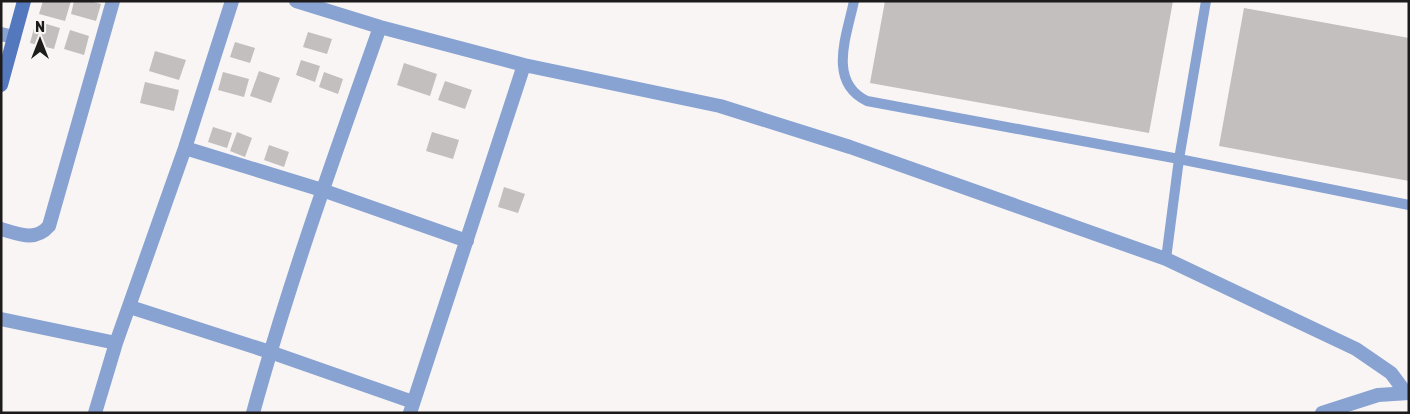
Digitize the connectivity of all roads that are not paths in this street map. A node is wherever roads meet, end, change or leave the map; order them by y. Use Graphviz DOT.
graph roads {
  1 [pos="24,1"];
  2 [pos="113,1"];
  3 [pos="232,1"];
  4 [pos="296,1"];
  5 [pos="854,1"];
  6 [pos="1206,1"];
  7 [pos="380,27"];
  8 [pos="8,35"];
  9 [pos="524,65"];
  10 [pos="1,85"];
  11 [pos="185,148"];
  12 [pos="1179,159"];
  13 [pos="322,190"];
  14 [pos="1409,205"];
  15 [pos="1,229"];
  16 [pos="466,240"];
  17 [pos="1166,259"];
  18 [pos="130,307"];
  19 [pos="1,319"];
  20 [pos="116,343"];
  21 [pos="270,352"];
  22 [pos="1407,393"];
  23 [pos="412,407"];
  24 [pos="95,413"];
  25 [pos="253,413"];
  26 [pos="1322,413"];
  1 -- 8 [label="main road"];
  2 -- 15 [label="street"];
  3 -- 11 [label="street"];
  4 -- 7 [label="street"];
  5 -- 12 [label="lane"];
  6 -- 12 [label="lane"];
  7 -- 9 [label="street"];
  7 -- 13 [label="street"];
  8 -- 10 [label="main road"];
  9 -- 16 [label="street"];
  9 -- 17 [label="street"];
  11 -- 13 [label="street"];
  11 -- 18 [label="street"];
  12 -- 14 [label="lane"];
  12 -- 17 [label="lane"];
  13 -- 16 [label="street"];
  13 -- 21 [label="street"];
  16 -- 23 [label="street"];
  17 -- 22 [label="street"];
  18 -- 20 [label="street"];
  18 -- 21 [label="street"];
  19 -- 20 [label="street"];
  20 -- 24 [label="street"];
  21 -- 23 [label="street"];
  21 -- 25 [label="street"];
  22 -- 26 [label="street"];
}
